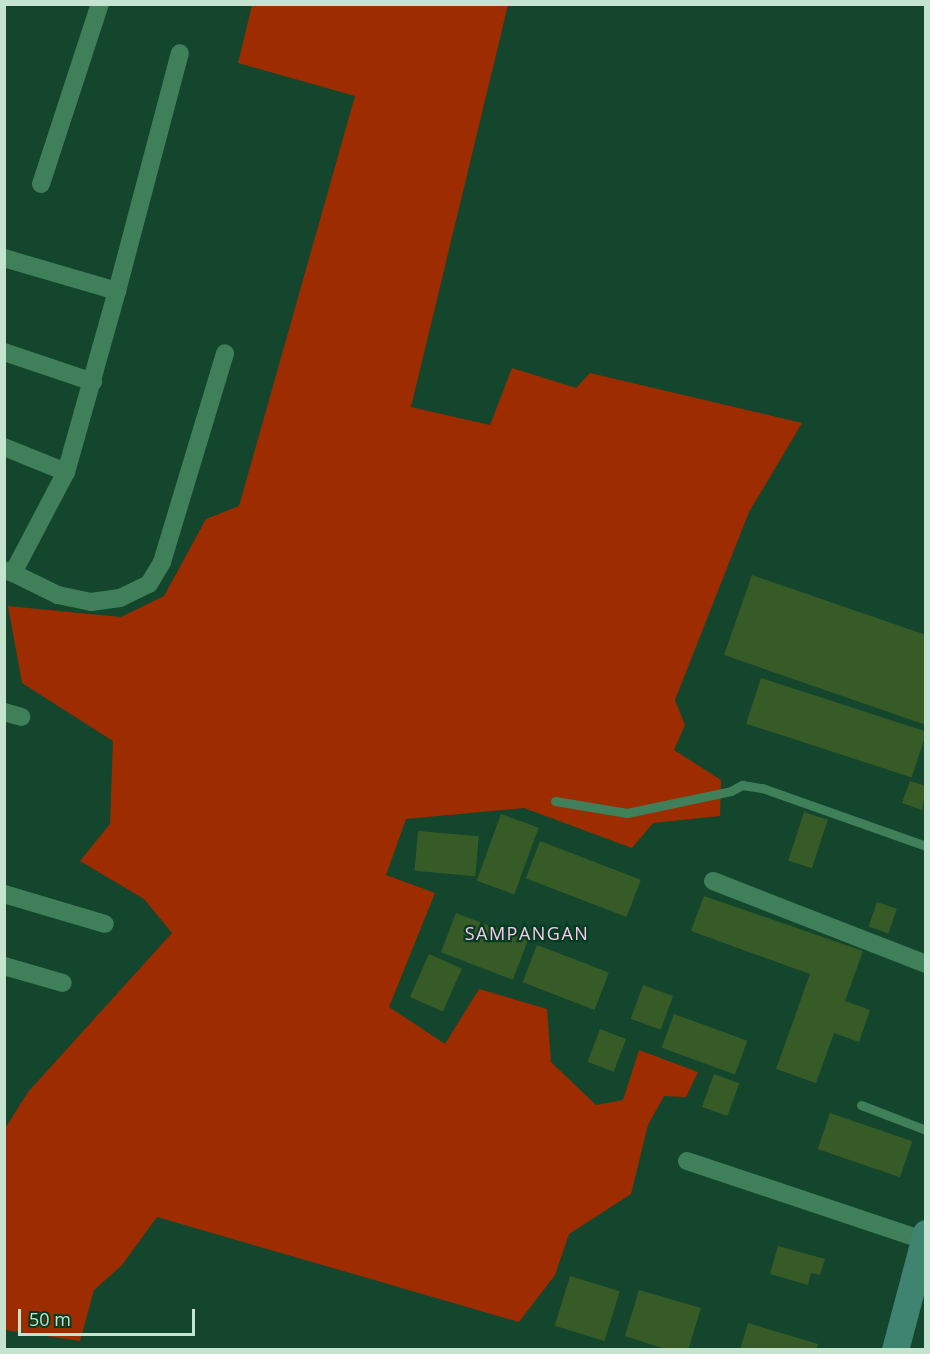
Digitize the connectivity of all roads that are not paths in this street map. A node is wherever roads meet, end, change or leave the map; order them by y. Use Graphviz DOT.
graph roads {
  1 [pos="100,4"];
  2 [pos="180,53"];
  3 [pos="41,184"];
  4 [pos="4,258"];
  5 [pos="117,291"];
  6 [pos="4,352"];
  7 [pos="225,353"];
  8 [pos="93,382"];
  9 [pos="4,447"];
  10 [pos="66,472"];
  11 [pos="9,571"];
  12 [pos="555,801"];
  13 [pos="926,846"];
  14 [pos="713,881"];
  15 [pos="4,894"];
  16 [pos="105,924"];
  17 [pos="926,964"];
  18 [pos="4,966"];
  19 [pos="63,982"];
  20 [pos="861,1105"];
  21 [pos="926,1130"];
  22 [pos="687,1161"];
  23 [pos="924,1236"];
  24 [pos="896,1350"];
  1 -- 3 [label="street"];
  2 -- 5 [label="street"];
  4 -- 5 [label="street"];
  5 -- 8 [label="street"];
  6 -- 8 [label="street"];
  7 -- 11 [label="street"];
  8 -- 10 [label="street"];
  9 -- 10 [label="street"];
  10 -- 11 [label="street"];
  12 -- 13 [label="lane"];
  14 -- 17 [label="street"];
  15 -- 16 [label="street"];
  18 -- 19 [label="street"];
  20 -- 21 [label="lane"];
  22 -- 23 [label="street"];
  23 -- 24 [label="street"];
}
